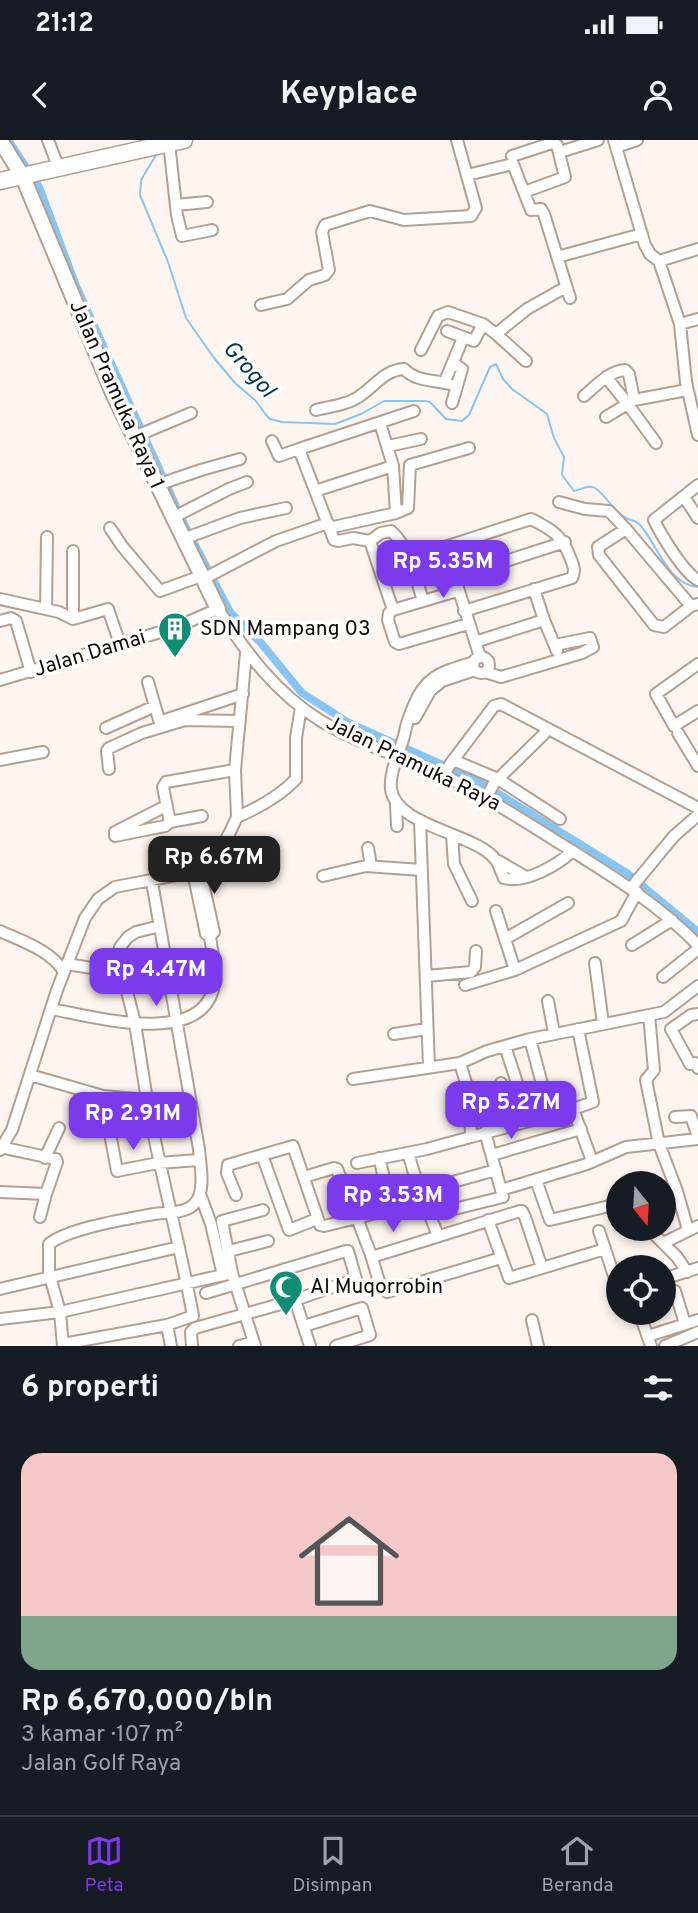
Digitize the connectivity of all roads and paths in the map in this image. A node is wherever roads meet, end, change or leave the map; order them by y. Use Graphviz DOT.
graph roads {
  1 [pos="0,140"];
  2 [pos="48,140"];
  3 [pos="457,140"];
  4 [pos="598,140"];
  5 [pos="637,140"];
  6 [pos="167,143"];
  7 [pos="615,143"];
  8 [pos="120,148"];
  9 [pos="560,152"];
  10 [pos="512,156"];
  11 [pos="59,169"];
  12 [pos="29,175"];
  13 [pos="467,175"];
  14 [pos="0,181"];
  15 [pos="527,191"];
  16 [pos="208,202"];
  17 [pos="176,205"];
  18 [pos="212,230"];
  19 [pos="642,234"];
  20 [pos="698,249"];
  21 [pos="557,257"];
  22 [pos="659,261"];
  23 [pos="261,305"];
  24 [pos="698,318"];
  25 [pos="483,324"];
  26 [pos="681,324"];
  27 [pos="447,331"];
  28 [pos="496,334"];
  29 [pos="463,338"];
  30 [pos="421,350"];
  31 [pos="526,361"];
  32 [pos="453,363"];
  33 [pos="606,377"];
  34 [pos="698,379"];
  35 [pos="445,381"];
  36 [pos="457,386"];
  37 [pos="686,386"];
  38 [pos="584,396"];
  39 [pos="631,401"];
  40 [pos="452,403"];
  41 [pos="316,410"];
  42 [pos="414,411"];
  43 [pos="191,413"];
  44 [pos="606,416"];
  45 [pos="696,419"];
  46 [pos="380,423"];
  47 [pos="140,434"];
  48 [pos="698,435"];
  49 [pos="421,439"];
  50 [pos="272,441"];
  51 [pos="656,443"];
  52 [pos="388,446"];
  53 [pos="469,448"];
  54 [pos="299,449"];
  55 [pos="240,459"];
  56 [pos="393,466"];
  57 [pos="163,482"];
  58 [pos="247,482"];
  59 [pos="698,485"];
  60 [pos="315,491"];
  61 [pos="684,497"];
  62 [pos="559,502"];
  63 [pos="286,508"];
  64 [pos="396,513"];
  65 [pos="178,516"];
  66 [pos="698,518"];
  67 [pos="328,526"];
  68 [pos="110,528"];
  69 [pos="626,529"];
  70 [pos="47,537"];
  71 [pos="188,537"];
  72 [pos="370,541"];
  73 [pos="565,542"];
  74 [pos="73,551"];
  75 [pos="206,576"];
  76 [pos="453,578"];
  77 [pos="698,580"];
  78 [pos="534,589"];
  79 [pos="457,591"];
  80 [pos="0,599"];
  81 [pos="423,601"];
  82 [pos="694,605"];
  83 [pos="46,609"];
  84 [pos="218,609"];
  85 [pos="394,610"];
  86 [pos="464,611"];
  87 [pos="73,619"];
  88 [pos="0,621"];
  89 [pos="544,621"];
  90 [pos="468,624"];
  91 [pos="475,642"];
  92 [pos="120,645"];
  93 [pos="555,645"];
  94 [pos="246,653"];
  95 [pos="560,659"];
  96 [pos="698,664"];
  97 [pos="478,665"];
  98 [pos="31,672"];
  99 [pos="0,680"];
  100 [pos="148,681"];
  101 [pos="243,694"];
  102 [pos="155,706"];
  103 [pos="301,707"];
  104 [pos="698,711"];
  105 [pos="240,722"];
  106 [pos="106,728"];
  107 [pos="678,733"];
  108 [pos="544,734"];
  109 [pos="401,745"];
  110 [pos="43,752"];
  111 [pos="0,760"];
  112 [pos="698,766"];
  113 [pos="448,767"];
  114 [pos="109,769"];
  115 [pos="235,771"];
  116 [pos="496,781"];
  117 [pos="698,792"];
  118 [pos="487,797"];
  119 [pos="688,802"];
  120 [pos="396,804"];
  121 [pos="520,805"];
  122 [pos="166,806"];
  123 [pos="698,808"];
  124 [pos="202,816"];
  125 [pos="237,817"];
  126 [pos="560,819"];
  127 [pos="420,820"];
  128 [pos="696,821"];
  129 [pos="170,822"];
  130 [pos="397,826"];
  131 [pos="452,835"];
  132 [pos="368,848"];
  133 [pos="573,851"];
  134 [pos="204,865"];
  135 [pos="371,866"];
  136 [pos="421,870"];
  137 [pos="193,872"];
  138 [pos="323,876"];
  139 [pos="152,881"];
  140 [pos="635,885"];
  141 [pos="472,901"];
  142 [pos="568,903"];
  143 [pos="496,911"];
  144 [pos="672,920"];
  145 [pos="160,926"];
  146 [pos="0,931"];
  147 [pos="210,936"];
  148 [pos="505,939"];
  149 [pos="632,945"];
  150 [pos="698,947"];
  151 [pos="476,951"];
  152 [pos="595,963"];
  153 [pos="66,968"];
  154 [pos="515,970"];
  155 [pos="122,973"];
  156 [pos="426,976"];
  157 [pos="663,977"];
  158 [pos="465,985"];
  159 [pos="698,986"];
  160 [pos="548,1001"];
  161 [pos="51,1009"];
  162 [pos="698,1014"];
  163 [pos="649,1015"];
  164 [pos="178,1022"];
  165 [pos="135,1023"];
  166 [pos="603,1024"];
  167 [pos="427,1029"];
  168 [pos="578,1029"];
  169 [pos="554,1033"];
  170 [pos="394,1034"];
  171 [pos="530,1039"];
  172 [pos="505,1046"];
  173 [pos="460,1063"];
  174 [pos="697,1065"];
  175 [pos="429,1067"];
  176 [pos="30,1075"];
  177 [pos="353,1079"];
  178 [pos="501,1083"];
  179 [pos="103,1096"];
  180 [pos="147,1100"];
  181 [pos="573,1108"];
  182 [pos="550,1114"];
  183 [pos="675,1117"];
  184 [pos="529,1120"];
  185 [pos="512,1124"];
  186 [pos="59,1128"];
  187 [pos="581,1129"];
  188 [pos="485,1132"];
  189 [pos="471,1135"];
  190 [pos="698,1138"];
  191 [pos="659,1144"];
  192 [pos="1,1149"];
  193 [pos="408,1153"];
  194 [pos="262,1155"];
  195 [pos="492,1155"];
  196 [pos="45,1158"];
  197 [pos="379,1158"];
  198 [pos="199,1160"];
  199 [pos="592,1161"];
  200 [pos="158,1163"];
  201 [pos="357,1163"];
  202 [pos="496,1170"];
  203 [pos="304,1177"];
  204 [pos="536,1180"];
  205 [pos="417,1183"];
  206 [pos="438,1186"];
  207 [pos="387,1189"];
  208 [pos="501,1190"];
  209 [pos="0,1192"];
  210 [pos="200,1194"];
  211 [pos="46,1195"];
  212 [pos="236,1195"];
  213 [pos="606,1207"];
  214 [pos="263,1210"];
  215 [pos="172,1211"];
  216 [pos="442,1212"];
  217 [pos="40,1217"];
  218 [pos="357,1218"];
  219 [pos="317,1219"];
  220 [pos="488,1220"];
  221 [pos="693,1228"];
  222 [pos="599,1231"];
  223 [pos="438,1236"];
  224 [pos="268,1241"];
  225 [pos="663,1243"];
  226 [pos="179,1247"];
  227 [pos="605,1249"];
  228 [pos="229,1251"];
  229 [pos="371,1255"];
  230 [pos="607,1255"];
  231 [pos="501,1258"];
  232 [pos="542,1268"];
  233 [pos="285,1269"];
  234 [pos="692,1270"];
  235 [pos="50,1277"];
  236 [pos="230,1277"];
  237 [pos="187,1284"];
  238 [pos="0,1289"];
  239 [pos="206,1293"];
  240 [pos="676,1294"];
  241 [pos="295,1300"];
  242 [pos="60,1312"];
  243 [pos="245,1314"];
  244 [pos="0,1320"];
  245 [pos="532,1320"];
  246 [pos="698,1320"];
  247 [pos="685,1324"];
  248 [pos="167,1325"];
  249 [pos="303,1326"];
  250 [pos="698,1332"];
  251 [pos="649,1341"];
  252 [pos="254,1344"];
  253 [pos="63,1345"];
  254 [pos="172,1346"];
  255 [pos="192,1346"];
  256 [pos="239,1346"];
  257 [pos="310,1346"];
  258 [pos="336,1346"];
  259 [pos="538,1346"];
  260 [pos="665,1346"];
  1 -- 12 [label="main road, Jalan Pramuka Raya 1"];
  2 -- 11 [label="street"];
  3 -- 13 [label="street"];
  4 -- 9 [label="street"];
  5 -- 7 [label="street"];
  6 -- 8 [label="highway"];
  6 -- 17 [label="street"];
  7 -- 19 [label="street"];
  8 -- 11 [label="highway"];
  9 -- 10 [label="street"];
  9 -- 15 [label="street"];
  11 -- 12 [label="highway"];
  12 -- 14 [label="highway"];
  12 -- 47 [label="main road, Jalan Pramuka Raya 1"];
  13 -- 21 [label="street"];
  13 -- 23 [label="street"];
  16 -- 17 [label="street"];
  17 -- 18 [label="street"];
  19 -- 21 [label="street"];
  19 -- 22 [label="street"];
  20 -- 22 [label="street"];
  21 -- 28 [label="street"];
  22 -- 26 [label="street"];
  24 -- 26 [label="street"];
  25 -- 28 [label="street"];
  25 -- 29 [label="street"];
  25 -- 30 [label="street"];
  26 -- 37 [label="street"];
  27 -- 29 [label="street"];
  28 -- 31 [label="street"];
  29 -- 32 [label="street"];
  32 -- 35 [label="street"];
  32 -- 36 [label="street"];
  33 -- 38 [label="street"];
  33 -- 39 [label="street"];
  33 -- 39 [label="street"];
  34 -- 37 [label="street"];
  35 -- 36 [label="street"];
  35 -- 41 [label="street"];
  36 -- 40 [label="street"];
  37 -- 39 [label="street"];
  37 -- 45 [label="street"];
  39 -- 44 [label="street"];
  39 -- 51 [label="street"];
  42 -- 46 [label="street"];
  43 -- 47 [label="street"];
  45 -- 48 [label="street"];
  46 -- 52 [label="street"];
  46 -- 54 [label="street"];
  47 -- 57 [label="main road, Jalan Pramuka Raya 1"];
  49 -- 52 [label="street"];
  50 -- 54 [label="street"];
  52 -- 56 [label="street"];
  53 -- 64 [label="street"];
  54 -- 60 [label="street"];
  55 -- 57 [label="street"];
  56 -- 60 [label="street"];
  56 -- 64 [label="street"];
  57 -- 65 [label="main road, Jalan Pramuka Raya 1"];
  58 -- 65 [label="street"];
  59 -- 61 [label="street"];
  60 -- 67 [label="street"];
  61 -- 66 [label="street"];
  61 -- 77 [label="street"];
  62 -- 69 [label="street"];
  63 -- 71 [label="street"];
  64 -- 67 [label="street"];
  65 -- 71 [label="main road, Jalan Pramuka Raya 1"];
  67 -- 72 [label="street"];
  67 -- 75 [label="street"];
  68 -- 75 [label="street"];
  69 -- 82 [label="street"];
  69 -- 82 [label="street"];
  70 -- 83 [label="street"];
  71 -- 75 [label="main road, Jalan Pramuka Raya 1"];
  72 -- 81 [label="street"];
  72 -- 85 [label="street"];
  73 -- 76 [label="street"];
  73 -- 76 [label="street"];
  73 -- 78 [label="street"];
  74 -- 87 [label="street"];
  75 -- 84 [label="main road, Jalan Pramuka Raya 1"];
  76 -- 79 [label="street"];
  78 -- 86 [label="street"];
  78 -- 89 [label="street"];
  79 -- 81 [label="street"];
  79 -- 86 [label="street"];
  80 -- 83 [label="street"];
  81 -- 85 [label="street"];
  83 -- 87 [label="street"];
  84 -- 92 [label="street, Jalan Damai"];
  84 -- 94 [label="street, Jalan Pramuka Raya"];
  85 -- 90 [label="street"];
  86 -- 90 [label="street"];
  87 -- 92 [label="street"];
  88 -- 98 [label="street"];
  89 -- 91 [label="street"];
  89 -- 93 [label="street"];
  90 -- 91 [label="street"];
  91 -- 97 [label="street"];
  92 -- 98 [label="street, Jalan Damai"];
  93 -- 95 [label="street"];
  93 -- 95 [label="street"];
  94 -- 101 [label="street"];
  94 -- 103 [label="street, Jalan Pramuka Raya"];
  95 -- 97 [label="street"];
  96 -- 104 [label="street"];
  97 -- 109 [label="street"];
  98 -- 99 [label="street, Jalan Damai"];
  100 -- 102 [label="street"];
  101 -- 102 [label="street"];
  101 -- 105 [label="street"];
  102 -- 106 [label="street"];
  103 -- 109 [label="street, Jalan Pramuka Raya"];
  103 -- 125 [label="street"];
  105 -- 114 [label="street"];
  105 -- 115 [label="street"];
  107 -- 112 [label="street"];
  108 -- 116 [label="street"];
  109 -- 113 [label="street, Jalan Pramuka Raya"];
  109 -- 120 [label="street"];
  110 -- 111 [label="street"];
  113 -- 116 [label="street"];
  113 -- 118 [label="street, Jalan Pramuka Raya"];
  113 -- 119 [label="street"];
  115 -- 122 [label="street"];
  115 -- 125 [label="street"];
  116 -- 118 [label="street"];
  116 -- 121 [label="street"];
  117 -- 119 [label="street"];
  118 -- 121 [label="street, Jalan Pramuka Raya"];
  119 -- 123 [label="street"];
  120 -- 127 [label="street"];
  120 -- 130 [label="street"];
  121 -- 126 [label="street"];
  121 -- 133 [label="street, Jalan Pramuka Raya"];
  122 -- 129 [label="street"];
  122 -- 129 [label="street"];
  124 -- 129 [label="street"];
  125 -- 134 [label="street"];
  127 -- 131 [label="street"];
  127 -- 136 [label="street"];
  128 -- 140 [label="street"];
  131 -- 133 [label="street"];
  131 -- 141 [label="street"];
  132 -- 135 [label="street"];
  133 -- 140 [label="street, Jalan Pramuka Raya"];
  134 -- 137 [label="street"];
  134 -- 147 [label="street"];
  135 -- 136 [label="street"];
  135 -- 138 [label="street"];
  136 -- 156 [label="street"];
  137 -- 139 [label="street"];
  137 -- 147 [label="street"];
  139 -- 145 [label="street"];
  139 -- 153 [label="street"];
  140 -- 144 [label="street, Jalan Pramuka Raya"];
  140 -- 154 [label="street"];
  142 -- 148 [label="street"];
  143 -- 148 [label="street"];
  144 -- 149 [label="street"];
  144 -- 150 [label="street, Jalan Pramuka Raya"];
  145 -- 155 [label="street"];
  145 -- 164 [label="street"];
  146 -- 153 [label="street"];
  147 -- 164 [label="street"];
  148 -- 154 [label="street"];
  150 -- 157 [label="street"];
  151 -- 156 [label="street"];
  152 -- 166 [label="street"];
  153 -- 155 [label="street"];
  153 -- 161 [label="street"];
  154 -- 158 [label="street"];
  155 -- 165 [label="street"];
  156 -- 167 [label="street"];
  159 -- 163 [label="street"];
  160 -- 169 [label="street"];
  161 -- 165 [label="street"];
  161 -- 176 [label="street"];
  162 -- 174 [label="street"];
  163 -- 166 [label="street"];
  163 -- 191 [label="street"];
  164 -- 165 [label="street"];
  164 -- 198 [label="street"];
  165 -- 180 [label="street"];
  166 -- 168 [label="street"];
  167 -- 170 [label="street"];
  167 -- 175 [label="street"];
  168 -- 169 [label="street"];
  168 -- 181 [label="street"];
  169 -- 171 [label="street"];
  171 -- 172 [label="street"];
  171 -- 182 [label="street"];
  172 -- 173 [label="street"];
  172 -- 184 [label="street"];
  173 -- 175 [label="street"];
  173 -- 189 [label="street"];
  175 -- 177 [label="street"];
  176 -- 179 [label="street"];
  176 -- 192 [label="street"];
  178 -- 185 [label="street"];
  179 -- 180 [label="street"];
  179 -- 200 [label="street"];
  180 -- 200 [label="street"];
  181 -- 182 [label="street"];
  181 -- 187 [label="street"];
  182 -- 184 [label="street"];
  183 -- 190 [label="street"];
  184 -- 185 [label="street"];
  185 -- 188 [label="street"];
  186 -- 196 [label="street"];
  187 -- 195 [label="street"];
  187 -- 199 [label="street"];
  188 -- 189 [label="street"];
  188 -- 195 [label="street"];
  189 -- 193 [label="street"];
  190 -- 191 [label="street"];
  191 -- 199 [label="street"];
  191 -- 221 [label="street"];
  192 -- 196 [label="street"];
  193 -- 197 [label="street"];
  193 -- 205 [label="street"];
  194 -- 203 [label="street"];
  194 -- 212 [label="street"];
  194 -- 219 [label="street"];
  195 -- 202 [label="street"];
  196 -- 211 [label="street"];
  197 -- 201 [label="street"];
  197 -- 207 [label="street"];
  198 -- 200 [label="street"];
  198 -- 210 [label="street"];
  199 -- 204 [label="street"];
  200 -- 215 [label="street"];
  202 -- 206 [label="street"];
  202 -- 208 [label="street"];
  203 -- 218 [label="street"];
  203 -- 219 [label="street"];
  204 -- 208 [label="street"];
  204 -- 213 [label="street"];
  208 -- 216 [label="street"];
  209 -- 211 [label="street"];
  210 -- 215 [label="street"];
  210 -- 236 [label="street"];
  211 -- 217 [label="street"];
  214 -- 228 [label="street"];
  215 -- 226 [label="street"];
  215 -- 235 [label="street"];
  218 -- 219 [label="street"];
  218 -- 223 [label="street"];
  218 -- 229 [label="street"];
  220 -- 223 [label="street"];
  220 -- 231 [label="street"];
  220 -- 232 [label="street"];
  221 -- 225 [label="street"];
  222 -- 227 [label="street"];
  223 -- 229 [label="street"];
  224 -- 228 [label="street"];
  225 -- 234 [label="street"];
  226 -- 235 [label="street"];
  226 -- 237 [label="street"];
  227 -- 230 [label="street"];
  227 -- 232 [label="street"];
  228 -- 236 [label="street"];
  229 -- 231 [label="street"];
  231 -- 232 [label="street"];
  233 -- 236 [label="street"];
  233 -- 241 [label="street"];
  233 -- 241 [label="street"];
  235 -- 238 [label="street"];
  235 -- 242 [label="street"];
  236 -- 237 [label="street"];
  236 -- 239 [label="street"];
  236 -- 243 [label="street"];
  237 -- 242 [label="street"];
  237 -- 248 [label="street"];
  240 -- 247 [label="street"];
  241 -- 243 [label="street"];
  241 -- 249 [label="street"];
  242 -- 244 [label="street"];
  242 -- 253 [label="street"];
  243 -- 252 [label="street"];
  243 -- 255 [label="street"];
  245 -- 259 [label="street"];
  246 -- 247 [label="street"];
  247 -- 251 [label="street"];
  248 -- 253 [label="street"];
  248 -- 254 [label="street"];
  249 -- 257 [label="street"];
  249 -- 258 [label="street"];
  250 -- 260 [label="street"];
  252 -- 256 [label="street"];
}
